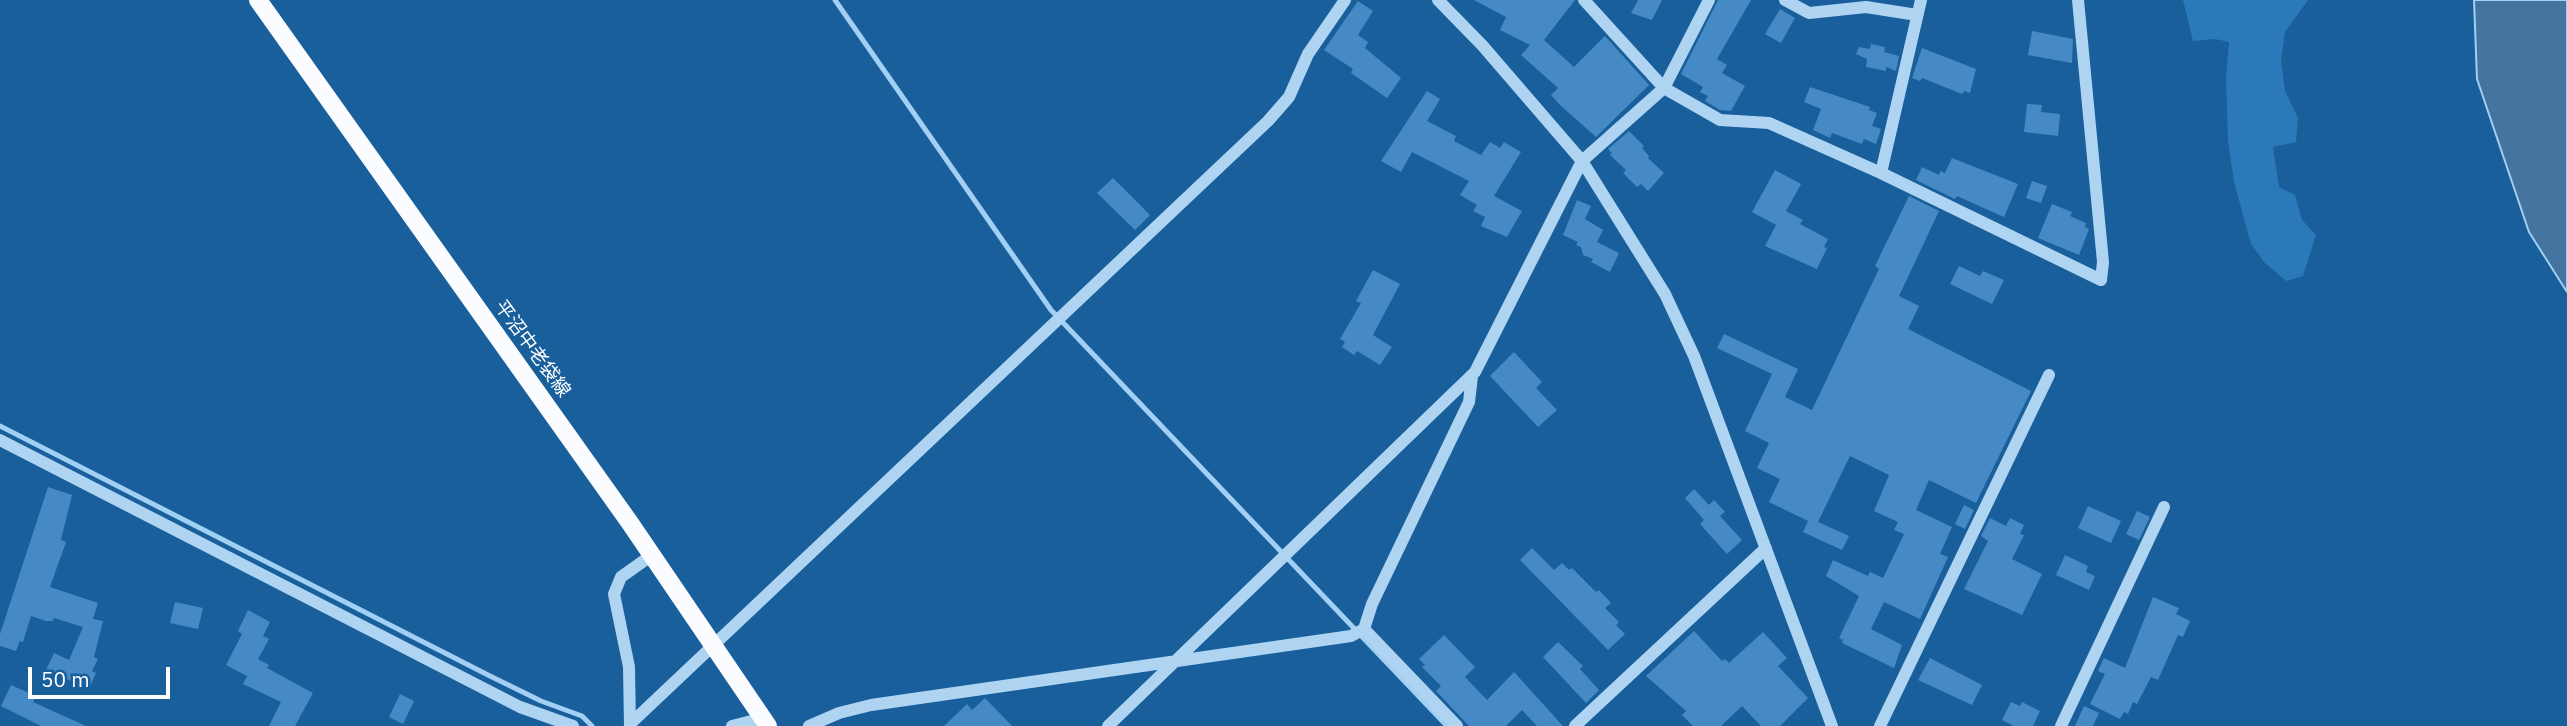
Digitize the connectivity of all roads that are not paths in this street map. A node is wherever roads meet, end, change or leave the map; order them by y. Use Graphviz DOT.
graph roads {
  1 [pos="258,0"];
  2 [pos="1345,0"];
  3 [pos="1438,0"];
  4 [pos="1584,0"];
  5 [pos="1709,0"];
  6 [pos="1785,0"];
  7 [pos="1921,0"];
  8 [pos="2078,0"];
  9 [pos="1917,15"];
  10 [pos="1664,88"];
  11 [pos="1582,161"];
  12 [pos="1881,173"];
  13 [pos="2049,375"];
  14 [pos="1472,376"];
  15 [pos="0,440"];
  16 [pos="2164,507"];
  17 [pos="1766,548"];
  18 [pos="652,555"];
  19 [pos="1364,629"];
  20 [pos="714,647"];
  21 [pos="1173,663"];
  22 [pos="765,722"];
  23 [pos="630,725"];
  24 [pos="573,726"];
  25 [pos="732,726"];
  26 [pos="809,726"];
  27 [pos="1108,726"];
  28 [pos="1457,726"];
  29 [pos="1575,726"];
  30 [pos="1832,726"];
  31 [pos="1880,726"];
  32 [pos="2061,726"];
  1 -- 18 [label="main road, 平沼中老袋線"];
  2 -- 20 [label="street"];
  3 -- 11 [label="street"];
  4 -- 10 [label="street"];
  5 -- 10 [label="street"];
  6 -- 9 [label="street"];
  7 -- 9 [label="street"];
  8 -- 12 [label="street"];
  9 -- 12 [label="street"];
  10 -- 11 [label="street"];
  10 -- 12 [label="street"];
  11 -- 14 [label="street"];
  11 -- 17 [label="street"];
  13 -- 31 [label="street"];
  14 -- 19 [label="street"];
  14 -- 21 [label="street"];
  15 -- 24 [label="street"];
  16 -- 32 [label="street"];
  17 -- 29 [label="street"];
  17 -- 30 [label="street"];
  18 -- 20 [label="main road, 平沼中老袋線"];
  18 -- 23 [label="street"];
  19 -- 21 [label="street"];
  19 -- 28 [label="street"];
  20 -- 22 [label="main road, 平沼中老袋線"];
  20 -- 23 [label="street"];
  21 -- 26 [label="street"];
  21 -- 27 [label="street"];
  22 -- 25 [label="street"];
}
